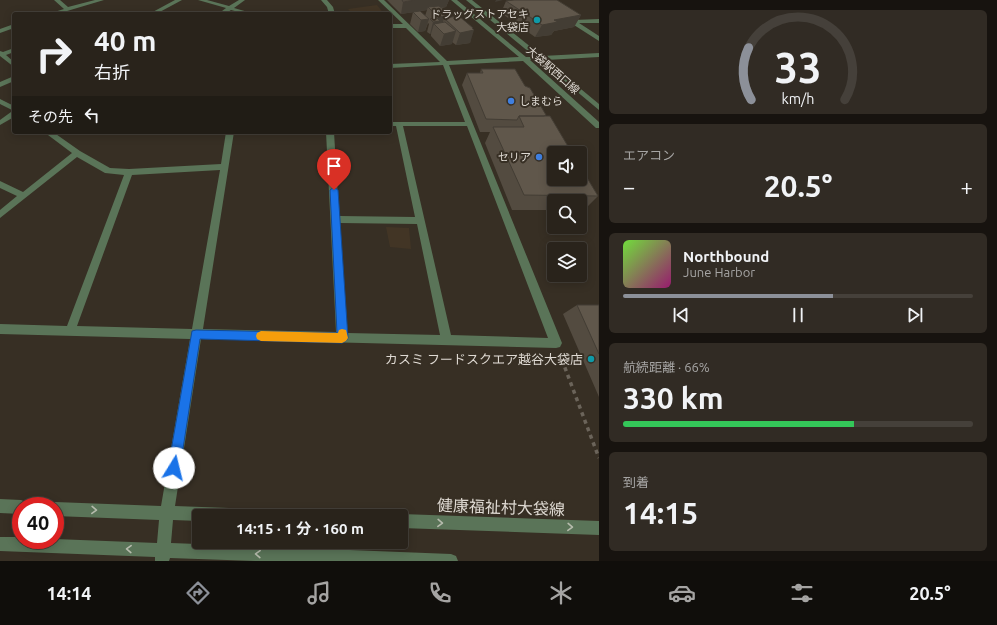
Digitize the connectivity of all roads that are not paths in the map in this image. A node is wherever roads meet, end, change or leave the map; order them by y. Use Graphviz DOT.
graph roads {
  1 [pos="57,0"];
  2 [pos="101,0"];
  3 [pos="179,0"];
  4 [pos="201,0"];
  5 [pos="242,0"];
  6 [pos="324,0"];
  7 [pos="381,0"];
  8 [pos="454,0"];
  9 [pos="469,0"];
  10 [pos="230,8"];
  11 [pos="67,9"];
  12 [pos="57,12"];
  13 [pos="156,12"];
  14 [pos="224,12"];
  15 [pos="245,12"];
  16 [pos="331,12"];
  17 [pos="562,15"];
  18 [pos="599,21"];
  19 [pos="573,22"];
  20 [pos="392,26"];
  21 [pos="407,26"];
  22 [pos="12,27"];
  23 [pos="0,31"];
  24 [pos="599,39"];
  25 [pos="12,51"];
  26 [pos="2,55"];
  27 [pos="599,55"];
  28 [pos="542,58"];
  29 [pos="525,59"];
  30 [pos="12,64"];
  31 [pos="446,64"];
  32 [pos="392,66"];
  33 [pos="12,79"];
  34 [pos="0,85"];
  35 [pos="0,102"];
  36 [pos="12,108"];
  37 [pos="599,108"];
  38 [pos="12,115"];
  39 [pos="0,123"];
  40 [pos="394,124"];
  41 [pos="469,124"];
  42 [pos="599,126"];
  43 [pos="51,134"];
  44 [pos="230,134"];
  45 [pos="330,134"];
  46 [pos="77,153"];
  47 [pos="225,166"];
  48 [pos="129,172"];
  49 [pos="0,184"];
  50 [pos="24,196"];
  51 [pos="0,215"];
  52 [pos="336,219"];
  53 [pos="420,221"];
  54 [pos="0,329"];
  55 [pos="70,331"];
  56 [pos="196,334"];
  57 [pos="342,338"];
  58 [pos="447,340"];
  59 [pos="0,506"];
  60 [pos="12,507"];
  61 [pos="64,508"];
  62 [pos="167,513"];
  63 [pos="192,514"];
  64 [pos="408,521"];
  65 [pos="599,528"];
  66 [pos="0,544"];
  67 [pos="163,555"];
  68 [pos="451,561"];
  1 -- 11 [label="street"];
  2 -- 11 [label="street"];
  3 -- 13 [label="street"];
  4 -- 10 [label="street"];
  5 -- 10 [label="street"];
  6 -- 16 [label="street"];
  7 -- 21 [label="street"];
  8 -- 29 [label="street, 大袋駅西口線"];
  9 -- 28 [label="street, 大袋駅西口線"];
  10 -- 14 [label="street"];
  10 -- 15 [label="street"];
  11 -- 12 [label="street"];
  17 -- 19 [label="street"];
  18 -- 19 [label="street"];
  19 -- 24 [label="street"];
  20 -- 21 [label="street"];
  21 -- 31 [label="street"];
  22 -- 23 [label="street"];
  25 -- 26 [label="street"];
  26 -- 30 [label="street"];
  27 -- 28 [label="street"];
  28 -- 29 [label="street"];
  28 -- 37 [label="street, 大袋駅西口線"];
  29 -- 31 [label="street"];
  29 -- 42 [label="street, 大袋駅西口線"];
  31 -- 32 [label="street"];
  31 -- 41 [label="street"];
  33 -- 34 [label="street"];
  35 -- 36 [label="street"];
  38 -- 39 [label="street"];
  40 -- 41 [label="street"];
  40 -- 53 [label="street"];
  41 -- 58 [label="street"];
  43 -- 46 [label="street"];
  44 -- 47 [label="street"];
  45 -- 52 [label="street"];
  46 -- 48 [label="street"];
  46 -- 50 [label="street"];
  47 -- 48 [label="street"];
  47 -- 56 [label="street"];
  48 -- 55 [label="street"];
  49 -- 50 [label="street"];
  50 -- 51 [label="street"];
  52 -- 53 [label="street"];
  52 -- 57 [label="street"];
  53 -- 58 [label="street"];
  54 -- 55 [label="street"];
  55 -- 56 [label="street"];
  56 -- 57 [label="street"];
  56 -- 62 [label="street"];
  57 -- 58 [label="street"];
  59 -- 60 [label="street"];
  61 -- 62 [label="street, one-way"];
  62 -- 63 [label="street"];
  62 -- 67 [label="street"];
  64 -- 65 [label="street, 健康福祉村大袋線, one-way"];
  67 -- 66 [label="street, one-way"];
  68 -- 67 [label="street, one-way"];
}
